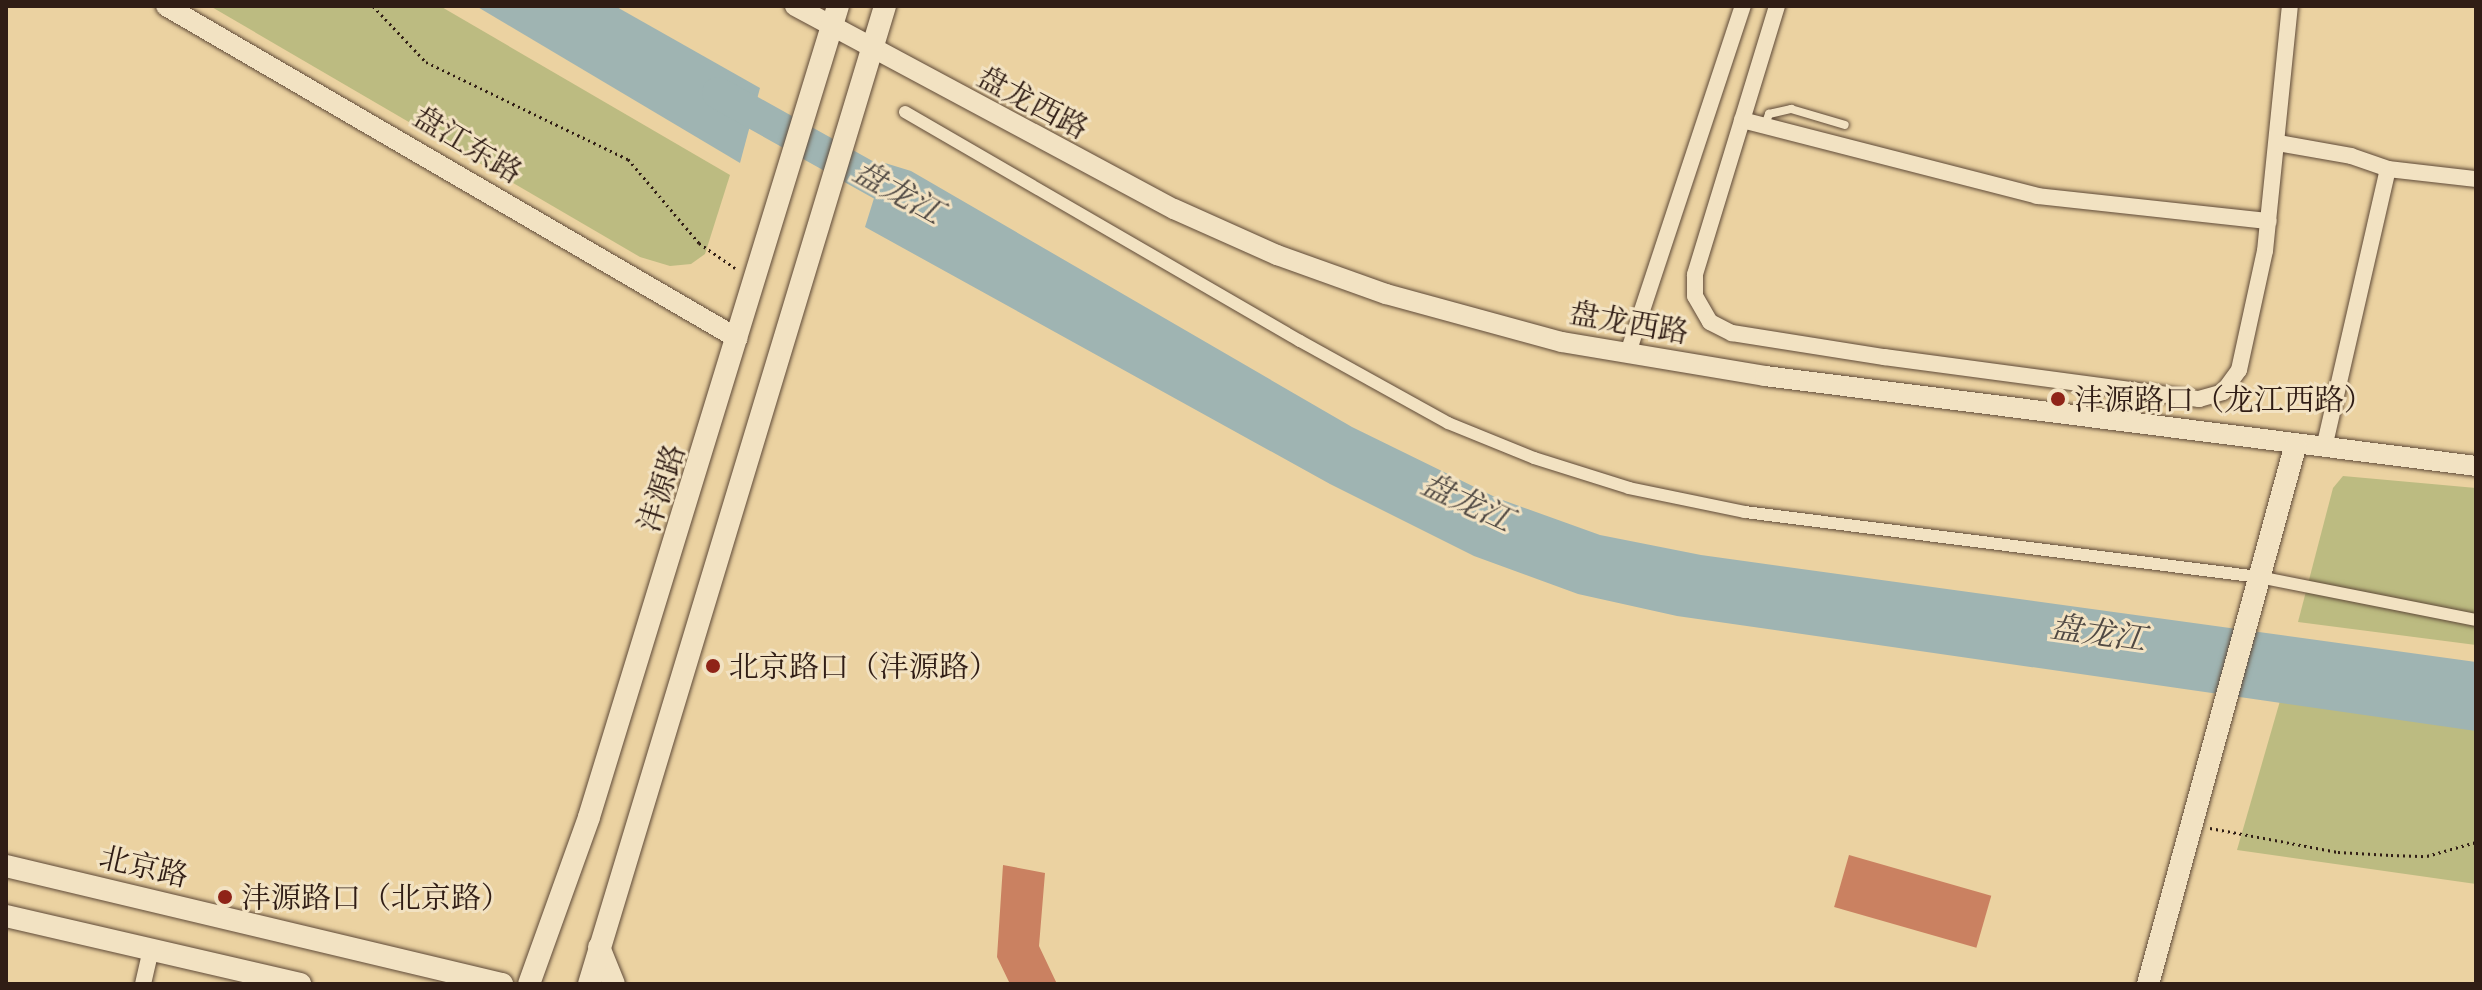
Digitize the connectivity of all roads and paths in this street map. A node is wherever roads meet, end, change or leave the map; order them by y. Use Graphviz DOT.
graph roads {
  1 [pos="166,6"];
  2 [pos="373,6"];
  3 [pos="795,6"];
  4 [pos="885,6"];
  5 [pos="1743,6"];
  6 [pos="1777,6"];
  7 [pos="2290,6"];
  8 [pos="835,16"];
  9 [pos="871,51"];
  10 [pos="905,112"];
  11 [pos="1742,120"];
  12 [pos="1845,125"];
  13 [pos="1764,126"];
  14 [pos="2278,143"];
  15 [pos="2388,169"];
  16 [pos="2476,179"];
  17 [pos="2269,221"];
  18 [pos="753,281"];
  19 [pos="737,338"];
  20 [pos="1628,353"];
  21 [pos="2295,447"];
  22 [pos="2324,448"];
  23 [pos="2476,466"];
  24 [pos="2259,577"];
  25 [pos="2476,620"];
  26 [pos="2191,824"];
  27 [pos="2476,842"];
  28 [pos="6,866"];
  29 [pos="6,916"];
  30 [pos="599,947"];
  31 [pos="151,949"];
  32 [pos="143,984"];
  33 [pos="300,984"];
  34 [pos="502,984"];
  35 [pos="529,984"];
  36 [pos="589,984"];
  37 [pos="614,984"];
  38 [pos="2148,984"];
  1 -- 19 [label="street, 盘江东路"];
  2 -- 18 [label="path"];
  3 -- 8 [label="street, 盘龙西路"];
  4 -- 9 [label="main road"];
  5 -- 20 [label="street"];
  6 -- 11 [label="street"];
  7 -- 14 [label="street"];
  8 -- 9 [label="street, 盘龙西路"];
  8 -- 18 [label="main road, 沣源路"];
  9 -- 20 [label="street, 盘龙西路"];
  9 -- 30 [label="main road"];
  10 -- 24 [label="street"];
  11 -- 13 [label="street"];
  11 -- 17 [label="street"];
  12 -- 13 [label="lane"];
  13 -- 17 [label="street"];
  14 -- 15 [label="street"];
  14 -- 17 [label="street"];
  15 -- 16 [label="street"];
  15 -- 22 [label="street"];
  18 -- 19 [label="main road, 沣源路"];
  19 -- 35 [label="main road, 沣源路"];
  20 -- 21 [label="street, 盘龙西路"];
  21 -- 22 [label="street, 盘龙西路"];
  21 -- 24 [label="main road"];
  22 -- 23 [label="street, 盘龙西路"];
  24 -- 25 [label="street"];
  24 -- 26 [label="main road"];
  26 -- 27 [label="path"];
  26 -- 38 [label="main road"];
  28 -- 34 [label="main road, 北京路"];
  29 -- 31 [label="main road"];
  30 -- 36 [label="main road"];
  30 -- 37 [label="main road"];
  31 -- 32 [label="street"];
  31 -- 33 [label="main road"];
}
